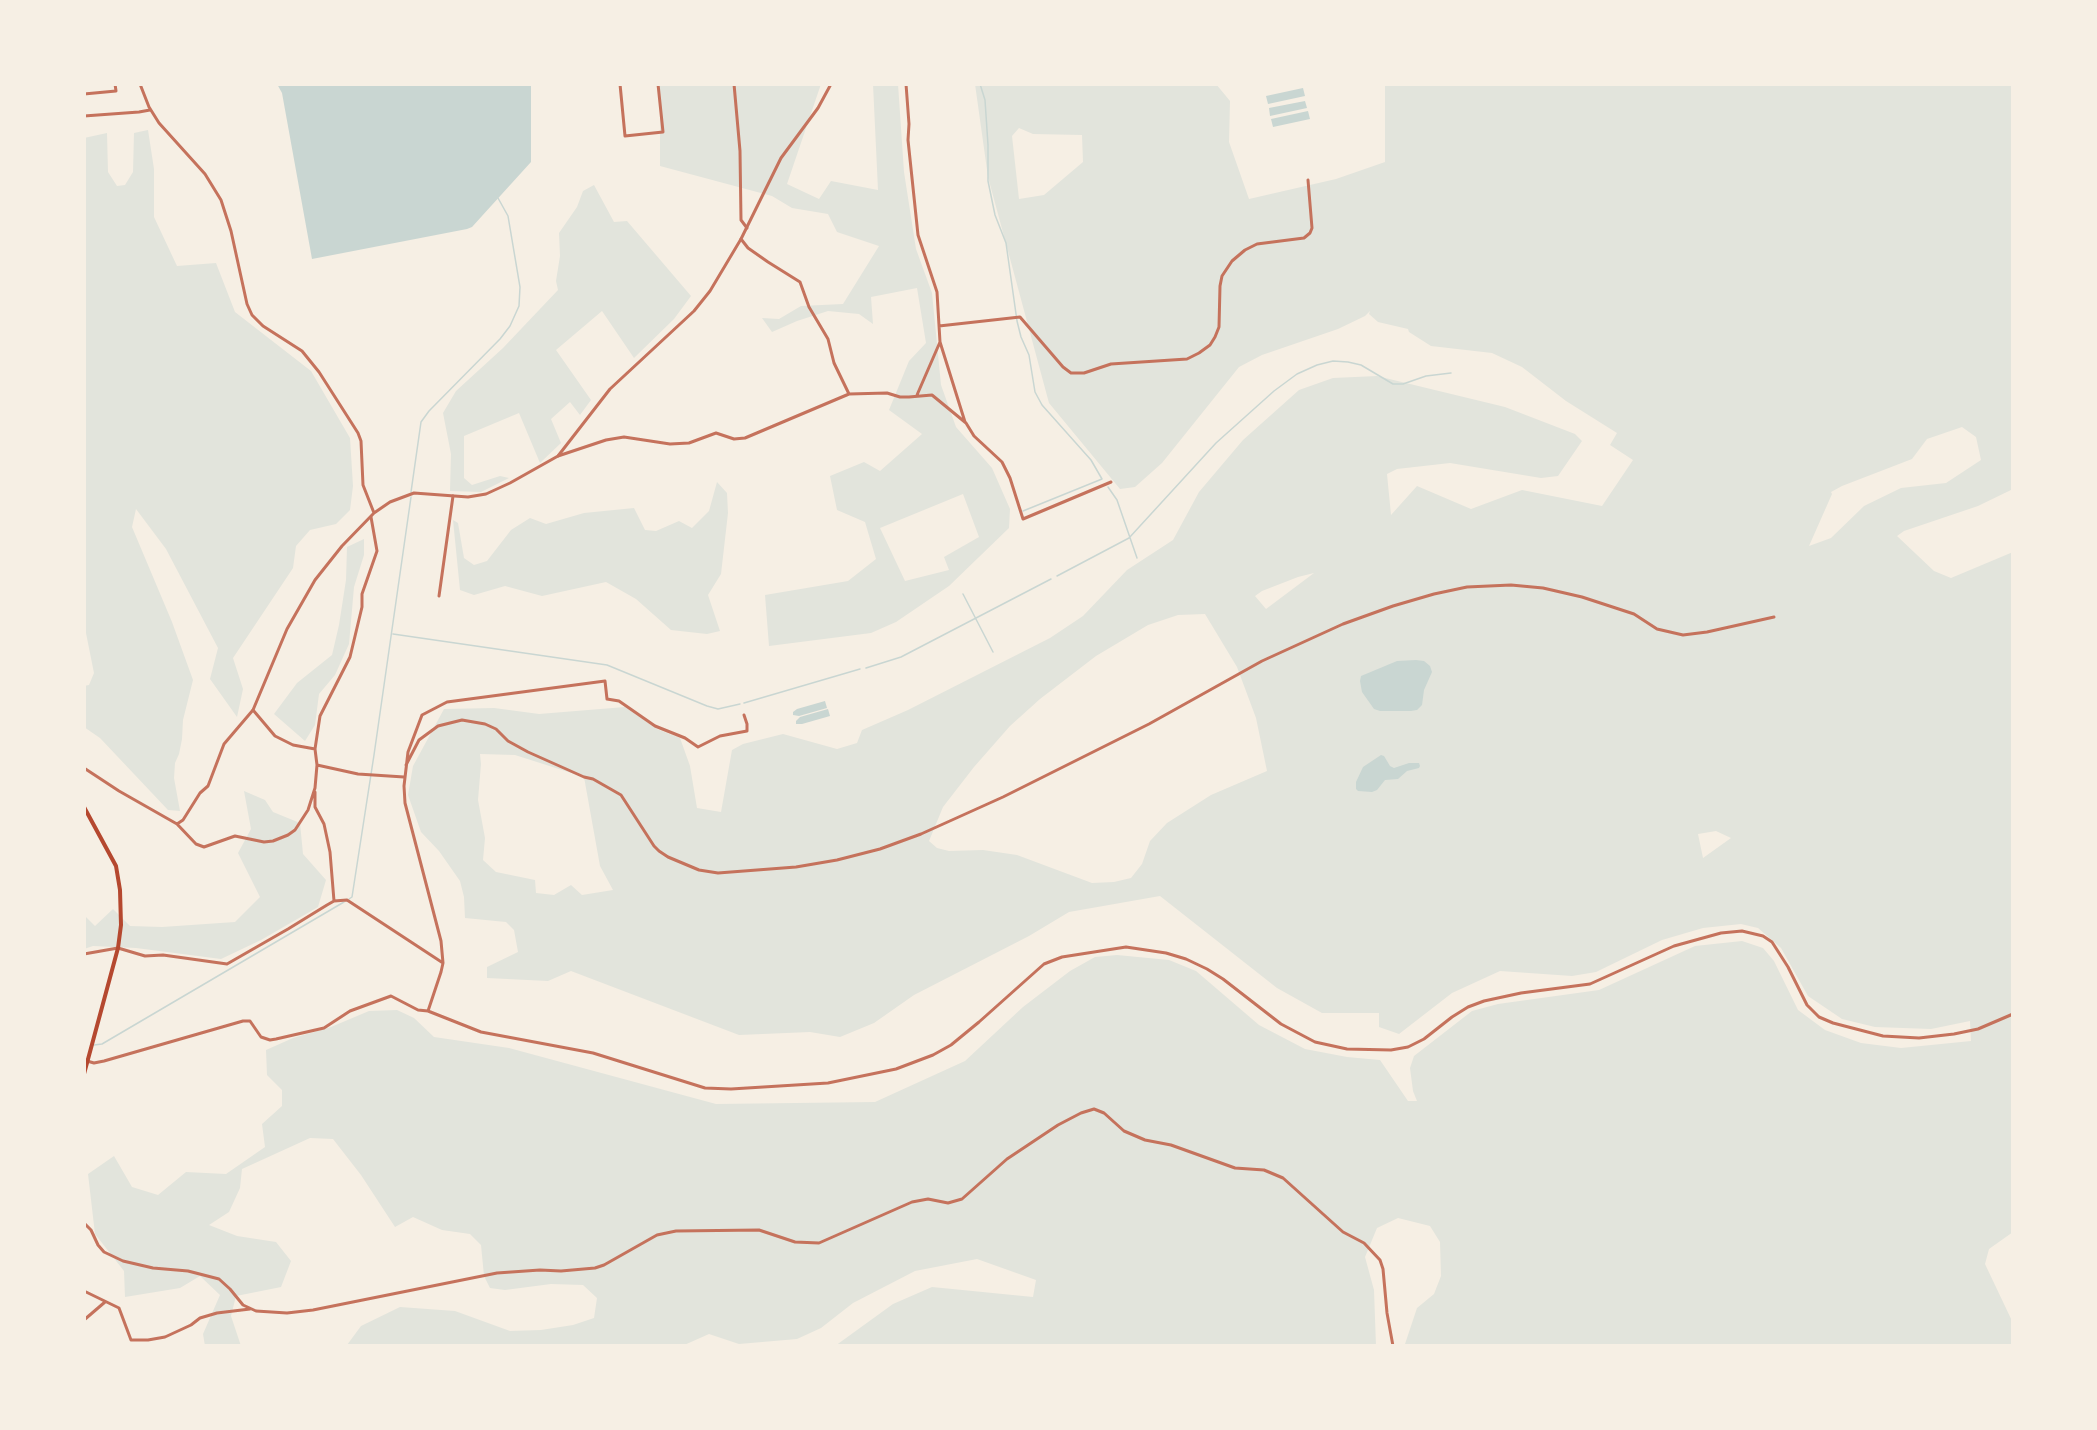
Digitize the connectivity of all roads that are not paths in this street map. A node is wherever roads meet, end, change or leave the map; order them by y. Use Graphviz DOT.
graph roads {
  1 [pos="116,84"];
  2 [pos="141,84"];
  3 [pos="620,84"];
  4 [pos="658,84"];
  5 [pos="734,84"];
  6 [pos="831,84"];
  7 [pos="906,84"];
  8 [pos="84,94"];
  9 [pos="150,110"];
  10 [pos="84,116"];
  11 [pos="1308,180"];
  12 [pos="747,228"];
  13 [pos="741,239"];
  14 [pos="939,326"];
  15 [pos="940,342"];
  16 [pos="849,394"];
  17 [pos="916,396"];
  18 [pos="966,423"];
  19 [pos="558,456"];
  20 [pos="1111,482"];
  21 [pos="453,496"];
  22 [pos="374,513"];
  23 [pos="370,517"];
  24 [pos="439,596"];
  25 [pos="1774,617"];
  26 [pos="253,710"];
  27 [pos="744,715"];
  28 [pos="315,749"];
  29 [pos="317,765"];
  30 [pos="406,765"];
  31 [pos="84,768"];
  32 [pos="404,777"];
  33 [pos="315,788"];
  34 [pos="84,807"];
  35 [pos="177,824"];
  36 [pos="333,901"];
  37 [pos="118,948"];
  38 [pos="84,954"];
  39 [pos="443,963"];
  40 [pos="428,1011"];
  41 [pos="2013,1014"];
  42 [pos="87,1061"];
  43 [pos="84,1074"];
  44 [pos="84,1223"];
  45 [pos="84,1291"];
  46 [pos="105,1302"];
  47 [pos="250,1309"];
  48 [pos="84,1320"];
  49 [pos="1393,1346"];
  1 -- 8 [label="street"];
  2 -- 9 [label="street"];
  3 -- 4 [label="street"];
  5 -- 12 [label="street"];
  6 -- 12 [label="street"];
  7 -- 14 [label="street"];
  9 -- 10 [label="street"];
  9 -- 22 [label="street"];
  11 -- 14 [label="street"];
  12 -- 13 [label="street"];
  13 -- 16 [label="street"];
  13 -- 19 [label="street"];
  14 -- 15 [label="street"];
  15 -- 17 [label="street"];
  15 -- 18 [label="street"];
  16 -- 17 [label="street"];
  16 -- 19 [label="street"];
  17 -- 18 [label="street"];
  18 -- 20 [label="street"];
  19 -- 21 [label="street"];
  21 -- 22 [label="street"];
  21 -- 24 [label="street"];
  22 -- 23 [label="street"];
  23 -- 26 [label="street"];
  23 -- 28 [label="street"];
  25 -- 30 [label="street"];
  26 -- 28 [label="street"];
  26 -- 35 [label="street"];
  27 -- 30 [label="street"];
  28 -- 29 [label="street"];
  29 -- 32 [label="street"];
  29 -- 33 [label="street"];
  30 -- 32 [label="street"];
  31 -- 35 [label="street"];
  32 -- 39 [label="street"];
  33 -- 35 [label="street"];
  33 -- 36 [label="street"];
  34 -- 37 [label="main road"];
  36 -- 37 [label="street"];
  36 -- 39 [label="street"];
  37 -- 38 [label="street"];
  37 -- 42 [label="main road"];
  39 -- 40 [label="street"];
  40 -- 41 [label="street"];
  40 -- 42 [label="street"];
  42 -- 43 [label="main road"];
  44 -- 47 [label="street"];
  45 -- 46 [label="street"];
  46 -- 47 [label="street"];
  46 -- 48 [label="street"];
  47 -- 49 [label="street"];
}
